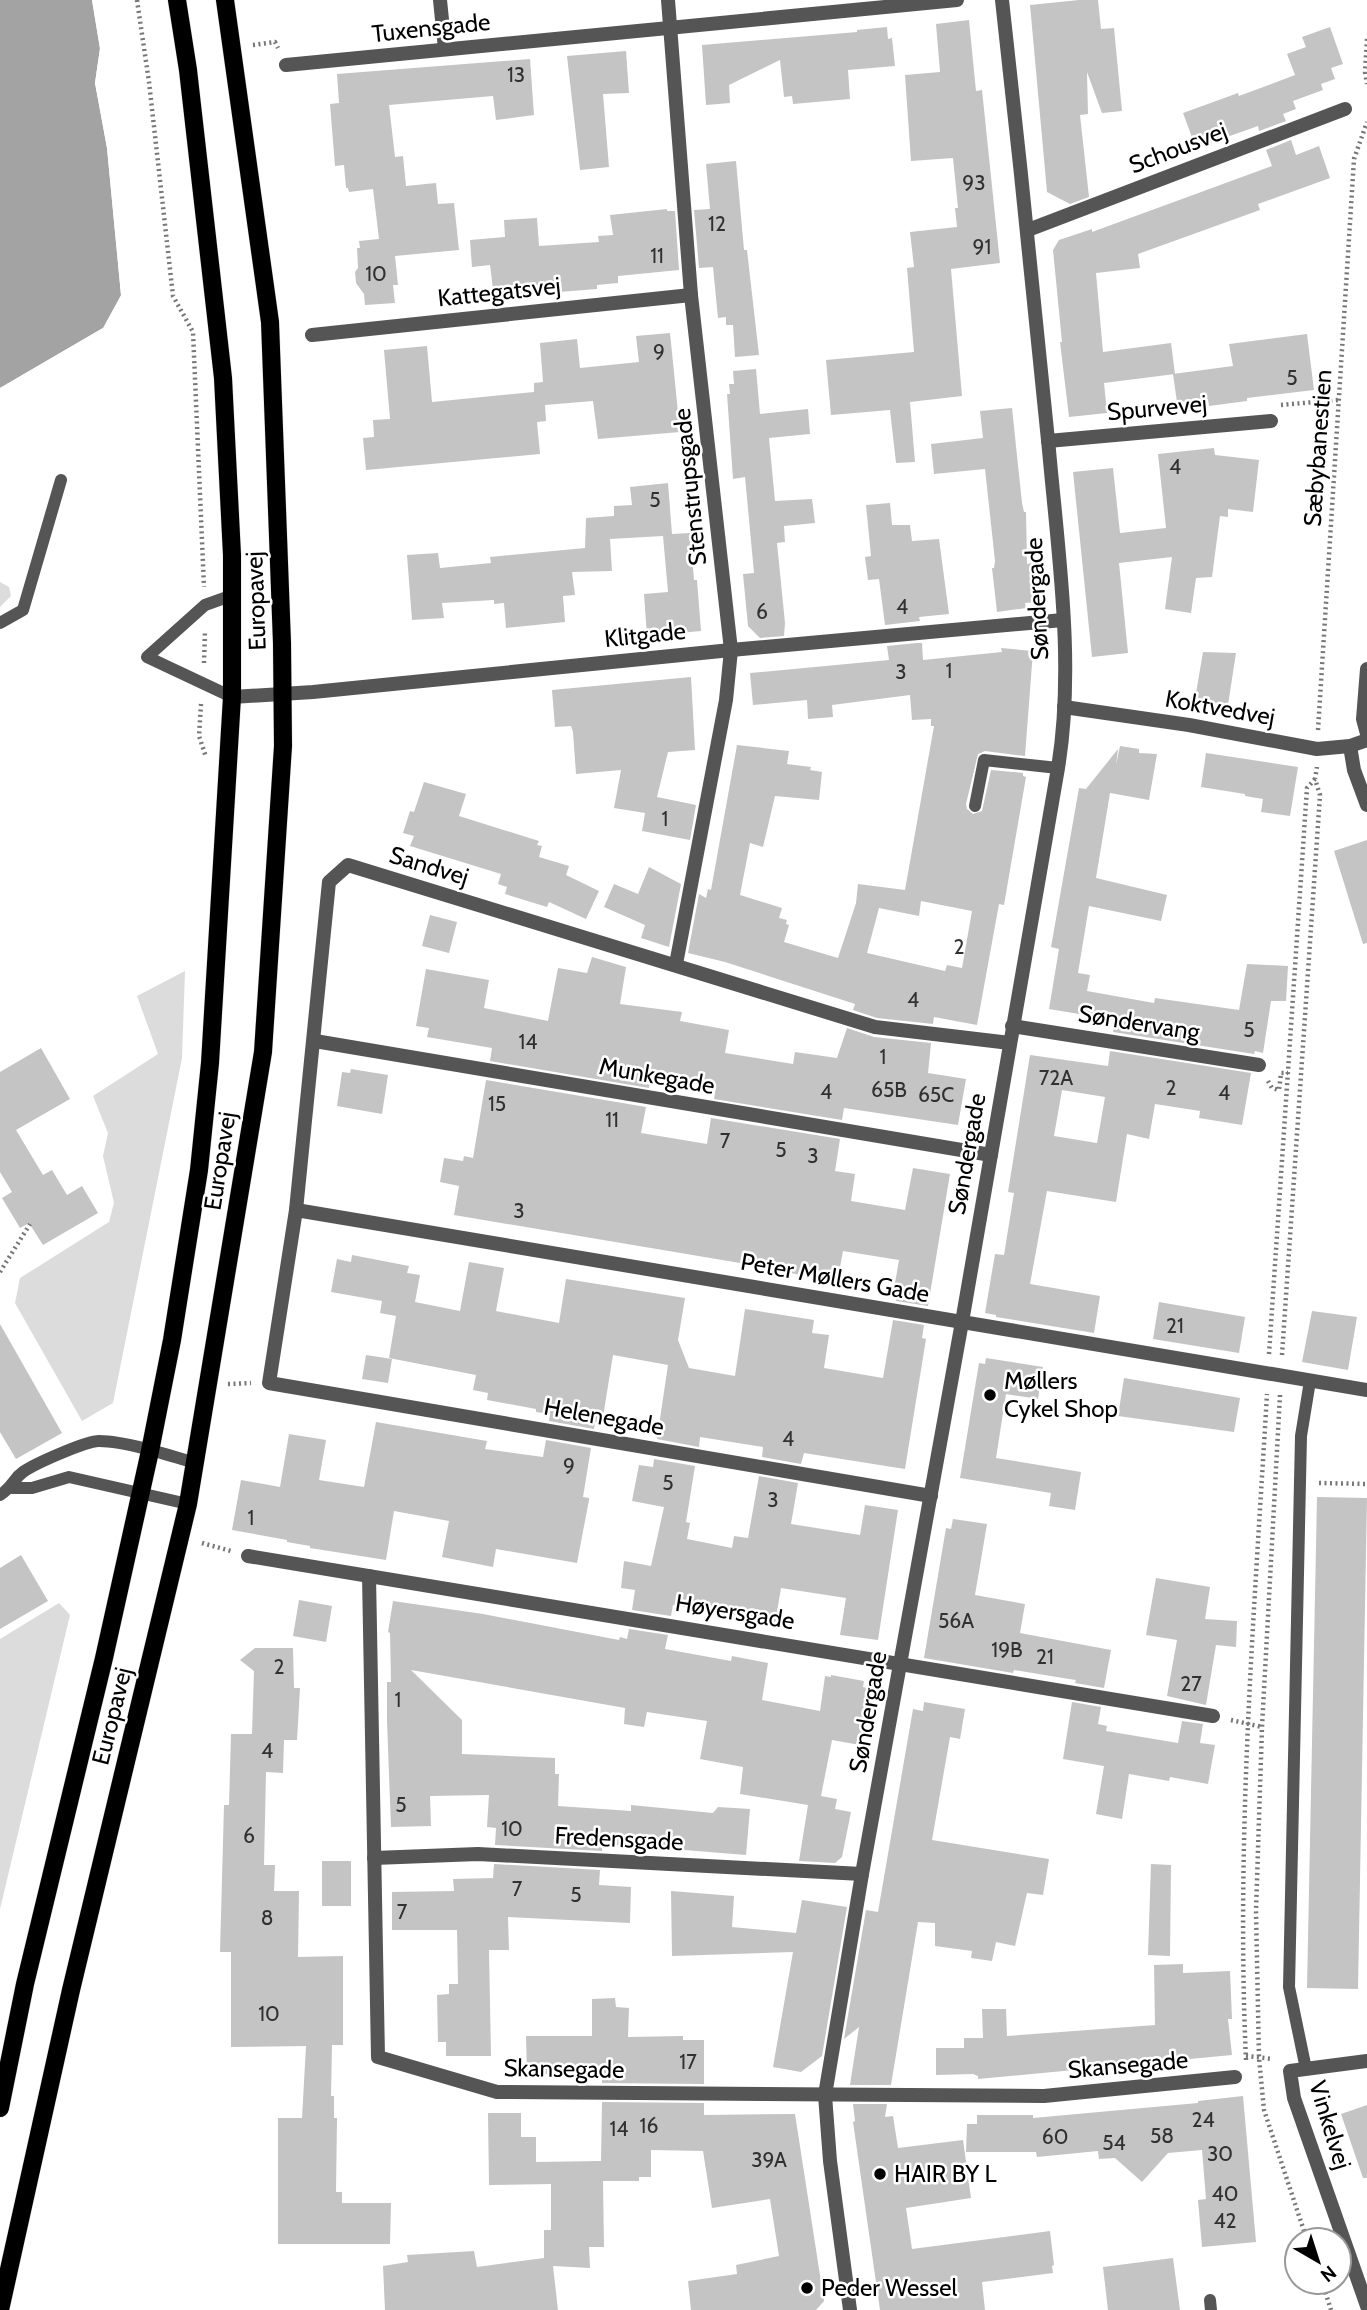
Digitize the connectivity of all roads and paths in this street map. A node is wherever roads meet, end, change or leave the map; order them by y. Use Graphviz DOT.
graph roads {
  1 [pos="137,0"];
  2 [pos="177,0"];
  3 [pos="225,0"];
  4 [pos="440,0"];
  5 [pos="668,0"];
  6 [pos="957,0"];
  7 [pos="1002,0"];
  8 [pos="670,28"];
  9 [pos="1367,39"];
  10 [pos="233,48"];
  11 [pos="444,49"];
  12 [pos="286,65"];
  13 [pos="1367,84"];
  14 [pos="1345,109"];
  15 [pos="1367,122"];
  16 [pos="1028,230"];
  17 [pos="691,295"];
  18 [pos="312,335"];
  19 [pos="1339,400"];
  20 [pos="1271,421"];
  21 [pos="1048,440"];
  22 [pos="61,480"];
  23 [pos="233,595"];
  24 [pos="205,605"];
  25 [pos="1063,620"];
  26 [pos="0,623"];
  27 [pos="732,650"];
  28 [pos="1367,669"];
  29 [pos="202,684"];
  30 [pos="283,694"];
  31 [pos="232,697"];
  32 [pos="1064,707"];
  33 [pos="1367,734"];
  34 [pos="1367,740"];
  35 [pos="1350,746"];
  36 [pos="1317,749"];
  37 [pos="203,752"];
  38 [pos="1058,768"];
  39 [pos="1367,805"];
  40 [pos="975,806"];
  41 [pos="676,964"];
  42 [pos="1012,1026"];
  43 [pos="315,1041"];
  44 [pos="1010,1043"];
  45 [pos="1259,1065"];
  46 [pos="990,1155"];
  47 [pos="296,1210"];
  48 [pos="30,1224"];
  49 [pos="0,1272"];
  50 [pos="961,1322"];
  51 [pos="1268,1374"];
  52 [pos="1310,1381"];
  53 [pos="269,1383"];
  54 [pos="209,1384"];
  55 [pos="1367,1390"];
  56 [pos="150,1451"];
  57 [pos="195,1463"];
  58 [pos="1301,1482"];
  59 [pos="1367,1484"];
  60 [pos="12,1488"];
  61 [pos="141,1493"];
  62 [pos="0,1495"];
  63 [pos="930,1496"];
  64 [pos="188,1504"];
  65 [pos="248,1556"];
  66 [pos="369,1576"];
  67 [pos="901,1663"];
  68 [pos="1213,1716"];
  69 [pos="1249,1724"];
  70 [pos="1262,1727"];
  71 [pos="374,1858"];
  72 [pos="862,1874"];
  73 [pos="1246,2056"];
  74 [pos="1259,2058"];
  75 [pos="1274,2059"];
  76 [pos="1367,2061"];
  77 [pos="1246,2066"];
  78 [pos="1307,2069"];
  79 [pos="1259,2073"];
  80 [pos="1273,2074"];
  81 [pos="1234,2077"];
  82 [pos="825,2095"];
  83 [pos="0,2108"];
  84 [pos="1302,2226"];
  85 [pos="1367,2306"];
  86 [pos="0,2310"];
  87 [pos="850,2310"];
  1 -- 24 [label="path"];
  2 -- 23 [label="main road, Europavej"];
  3 -- 10 [label="main road, Europavej"];
  4 -- 11 [label="street"];
  5 -- 8 [label="street, Stenstrupsgade"];
  6 -- 8 [label="street, Tuxensgade"];
  7 -- 16 [label="street, Søndergade"];
  8 -- 11 [label="street, Tuxensgade"];
  8 -- 17 [label="street, Stenstrupsgade"];
  9 -- 13 [label="path"];
  10 -- 12 [label="path"];
  10 -- 30 [label="main road, Europavej"];
  11 -- 12 [label="street, Tuxensgade"];
  14 -- 16 [label="street, Schousvej"];
  15 -- 19 [label="path, Sæbybanestien"];
  16 -- 21 [label="street, Søndergade"];
  17 -- 18 [label="street, Kattegatsvej"];
  17 -- 27 [label="street, Stenstrupsgade"];
  19 -- 20 [label="path"];
  19 -- 36 [label="path, Sæbybanestien"];
  20 -- 21 [label="street, Spurvevej"];
  21 -- 25 [label="street, Søndergade"];
  22 -- 26 [label="lane"];
  23 -- 24 [label="lane"];
  23 -- 31 [label="main road, Europavej"];
  24 -- 29 [label="path"];
  24 -- 29 [label="lane"];
  25 -- 27 [label="street, Klitgade"];
  25 -- 32 [label="street, Søndergade"];
  27 -- 30 [label="street, Klitgade"];
  27 -- 41 [label="street, Stenstrupsgade"];
  28 -- 33 [label="street"];
  29 -- 31 [label="lane"];
  29 -- 37 [label="path"];
  30 -- 31 [label="street, Klitgade"];
  30 -- 54 [label="main road, Europavej"];
  31 -- 56 [label="main road, Europavej"];
  32 -- 36 [label="street, Koktvedvej"];
  32 -- 38 [label="street, Søndergade"];
  34 -- 35 [label="street, Koktvedvej"];
  35 -- 36 [label="street, Koktvedvej"];
  35 -- 39 [label="street"];
  36 -- 51 [label="path, Sæbybanestien"];
  38 -- 40 [label="lane"];
  38 -- 42 [label="street, Søndergade"];
  41 -- 43 [label="street, Sandvej"];
  41 -- 44 [label="street, Sandvej"];
  42 -- 44 [label="street, Søndergade"];
  42 -- 45 [label="street, Søndervang"];
  43 -- 46 [label="street, Munkegade"];
  43 -- 47 [label="street, Sandvej"];
  44 -- 46 [label="street, Søndergade"];
  46 -- 50 [label="street, Søndergade"];
  47 -- 50 [label="street, Peter Møllers Gade"];
  47 -- 53 [label="street, Sandvej"];
  48 -- 49 [label="path"];
  50 -- 51 [label="street, Peter Møllers Gade"];
  50 -- 63 [label="street, Søndergade"];
  51 -- 52 [label="street, Peter Møllers Gade"];
  51 -- 69 [label="path, Sæbybanestien"];
  52 -- 55 [label="street, Peter Møllers Gade"];
  52 -- 58 [label="lane"];
  53 -- 54 [label="path"];
  53 -- 63 [label="street, Helenegade"];
  54 -- 57 [label="main road, Europavej"];
  56 -- 57 [label="lane"];
  56 -- 60 [label="lane"];
  56 -- 61 [label="main road, Europavej"];
  57 -- 64 [label="main road, Europavej"];
  58 -- 59 [label="path"];
  58 -- 78 [label="lane"];
  60 -- 61 [label="lane"];
  60 -- 62 [label="lane"];
  61 -- 64 [label="lane"];
  61 -- 83 [label="main road, Europavej"];
  63 -- 67 [label="street, Søndergade"];
  64 -- 86 [label="main road, Europavej"];
  65 -- 66 [label="street, Høyersgade"];
  66 -- 67 [label="street, Høyersgade"];
  66 -- 71 [label="street, Skansegade"];
  67 -- 68 [label="street, Høyersgade"];
  67 -- 72 [label="street, Søndergade"];
  68 -- 69 [label="path"];
  69 -- 70 [label="path"];
  69 -- 73 [label="path, Sæbybanestien"];
  71 -- 72 [label="street, Fredensgade"];
  71 -- 82 [label="street, Skansegade"];
  72 -- 82 [label="street, Søndergade"];
  73 -- 74 [label="path"];
  73 -- 77 [label="path, Sæbybanestien"];
  74 -- 75 [label="path"];
  74 -- 79 [label="path"];
  76 -- 78 [label="street, Vinkelvej"];
  78 -- 85 [label="street, Vinkelvej"];
  79 -- 80 [label="path"];
  79 -- 84 [label="path"];
  81 -- 82 [label="street, Skansegade"];
  82 -- 87 [label="street, Søndergade"];
}
